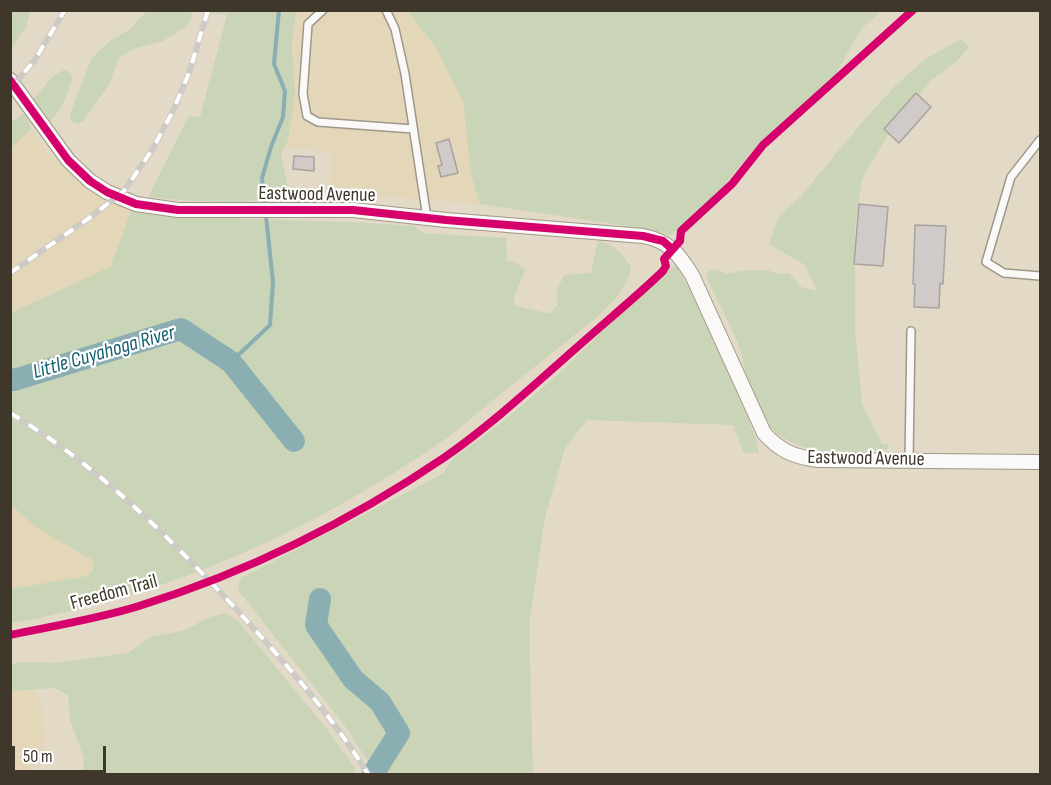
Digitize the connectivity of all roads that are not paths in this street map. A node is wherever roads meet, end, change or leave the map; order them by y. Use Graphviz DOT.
graph roads {
  1 [pos="323,10"];
  2 [pos="386,10"];
  3 [pos="10,80"];
  4 [pos="413,129"];
  5 [pos="1041,140"];
  6 [pos="426,218"];
  7 [pos="1041,276"];
  8 [pos="911,331"];
  9 [pos="909,460"];
  10 [pos="1041,462"];
  1 -- 4 [label="lane"];
  2 -- 4 [label="lane"];
  3 -- 6 [label="street, Eastwood Avenue"];
  4 -- 6 [label="lane"];
  5 -- 7 [label="lane"];
  6 -- 9 [label="street, Eastwood Avenue"];
  8 -- 9 [label="lane"];
  9 -- 10 [label="street, Eastwood Avenue"];
}
